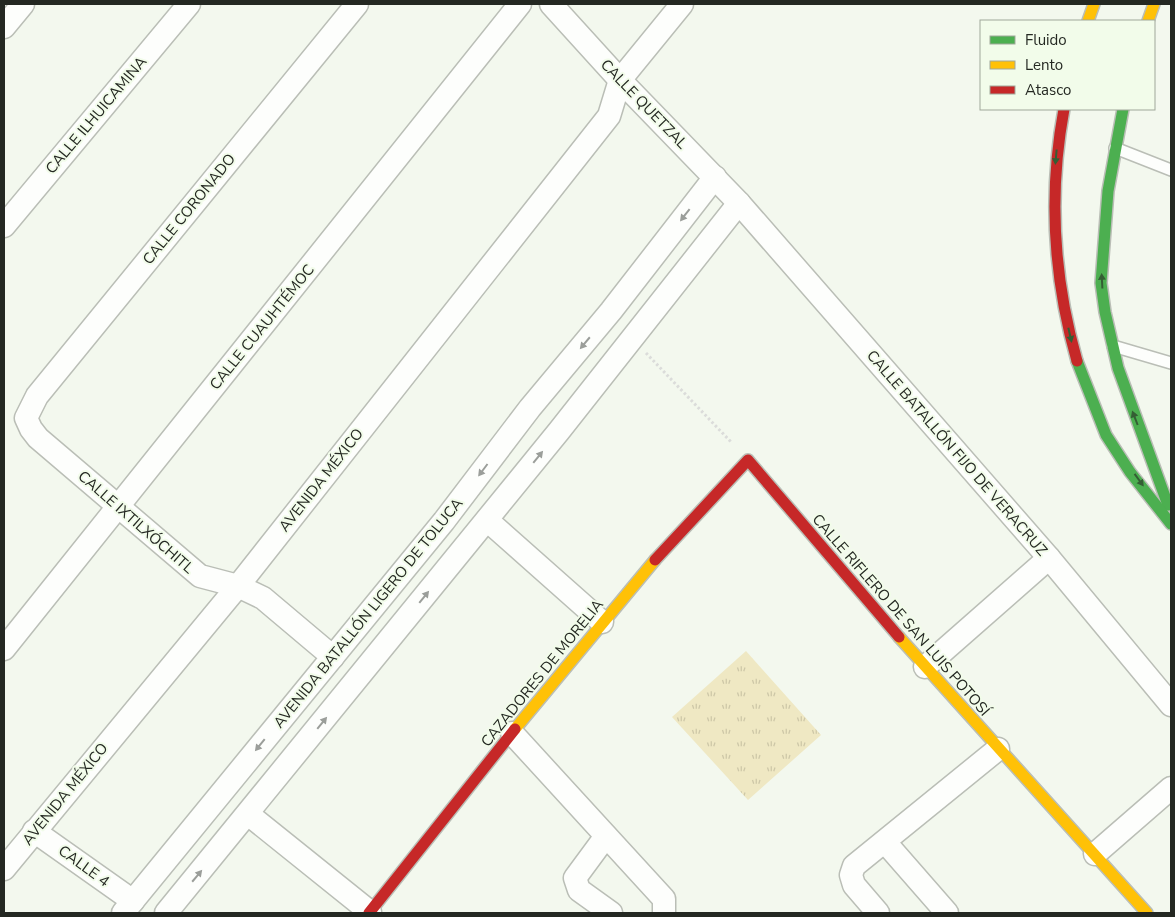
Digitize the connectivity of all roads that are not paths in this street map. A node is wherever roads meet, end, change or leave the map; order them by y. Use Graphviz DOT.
graph roads {
  1 [pos="21,4"];
  2 [pos="189,4"];
  3 [pos="357,4"];
  4 [pos="520,4"];
  5 [pos="550,4"];
  6 [pos="682,4"];
  7 [pos="1094,4"];
  8 [pos="1154,4"];
  9 [pos="1088,20"];
  10 [pos="1148,20"];
  11 [pos="4,27"];
  12 [pos="620,80"];
  13 [pos="1064,110"];
  14 [pos="1123,110"];
  15 [pos="1113,148"];
  16 [pos="1171,170"];
  17 [pos="715,177"];
  18 [pos="739,203"];
  19 [pos="4,226"];
  20 [pos="611,311"];
  21 [pos="634,334"];
  22 [pos="1112,346"];
  23 [pos="1171,363"];
  24 [pos="26,418"];
  25 [pos="748,460"];
  26 [pos="118,506"];
  27 [pos="1171,513"];
  28 [pos="487,520"];
  29 [pos="1171,524"];
  30 [pos="1049,558"];
  31 [pos="238,586"];
  32 [pos="602,622"];
  33 [pos="4,649"];
  34 [pos="332,657"];
  35 [pos="925,667"];
  36 [pos="1171,705"];
  37 [pos="512,733"];
  38 [pos="998,749"];
  39 [pos="1171,788"];
  40 [pos="248,814"];
  41 [pos="34,831"];
  42 [pos="606,836"];
  43 [pos="886,842"];
  44 [pos="1095,854"];
  45 [pos="4,869"];
  46 [pos="128,907"];
  47 [pos="166,913"];
  48 [pos="370,913"];
  49 [pos="608,913"];
  50 [pos="664,913"];
  51 [pos="878,913"];
  52 [pos="947,913"];
  53 [pos="1147,913"];
  1 -- 11 [label="street"];
  2 -- 19 [label="street, CALLE ILHUICAMINA"];
  3 -- 24 [label="street, CALLE CORONADO"];
  4 -- 26 [label="street, CALLE CUAUHTÉMOC"];
  5 -- 12 [label="street, CALLE QUETZAL"];
  6 -- 12 [label="street"];
  7 -- 9 [label="street"];
  8 -- 10 [label="street"];
  12 -- 17 [label="street, CALLE QUETZAL"];
  12 -- 31 [label="street, AVENIDA MÉXICO"];
  13 -- 29 [label="street, one-way"];
  14 -- 15 [label="street"];
  15 -- 16 [label="lane"];
  22 -- 15 [label="street, one-way"];
  17 -- 18 [label="street, CALLE QUETZAL"];
  17 -- 20 [label="street, AVENIDA BATALLÓN LIGERO DE TOLUCA, one-way"];
  18 -- 21 [label="street"];
  18 -- 30 [label="street, CALLE BATALLÓN FIJO DE VERACRUZ"];
  20 -- 21 [label="street"];
  20 -- 34 [label="street, AVENIDA BATALLÓN LIGERO DE TOLUCA, one-way"];
  28 -- 21 [label="street, one-way"];
  22 -- 23 [label="lane"];
  27 -- 22 [label="street, one-way"];
  24 -- 26 [label="street, CALLE IXTILXÓCHITL"];
  25 -- 32 [label="street, CAZADORES DE MORELIA"];
  25 -- 35 [label="street, CALLE RIFLERO DE SAN LUIS POTOSÍ"];
  26 -- 31 [label="street, CALLE IXTILXÓCHITL"];
  26 -- 33 [label="street, CALLE CUAUHTÉMOC"];
  28 -- 32 [label="street"];
  40 -- 28 [label="street, one-way"];
  30 -- 35 [label="street"];
  30 -- 36 [label="street, CALLE BATALLÓN FIJO DE VERACRUZ"];
  31 -- 34 [label="street, CALLE IXTILXÓCHITL"];
  31 -- 41 [label="street, AVENIDA MÉXICO"];
  32 -- 37 [label="street, CAZADORES DE MORELIA"];
  34 -- 46 [label="street, AVENIDA BATALLÓN LIGERO DE TOLUCA, one-way"];
  35 -- 38 [label="street, CALLE RIFLERO DE SAN LUIS POTOSÍ"];
  37 -- 42 [label="street"];
  37 -- 48 [label="street, CAZADORES DE MORELIA"];
  38 -- 43 [label="street"];
  38 -- 44 [label="street, CALLE RIFLERO DE SAN LUIS POTOSÍ"];
  39 -- 44 [label="street"];
  47 -- 40 [label="street, one-way"];
  40 -- 48 [label="street"];
  41 -- 45 [label="street, AVENIDA MÉXICO"];
  41 -- 46 [label="street, CALLE 4"];
  42 -- 49 [label="street"];
  42 -- 50 [label="street"];
  43 -- 51 [label="street"];
  43 -- 52 [label="street"];
  44 -- 53 [label="street, CALLE RIFLERO DE SAN LUIS POTOSÍ"];
}
